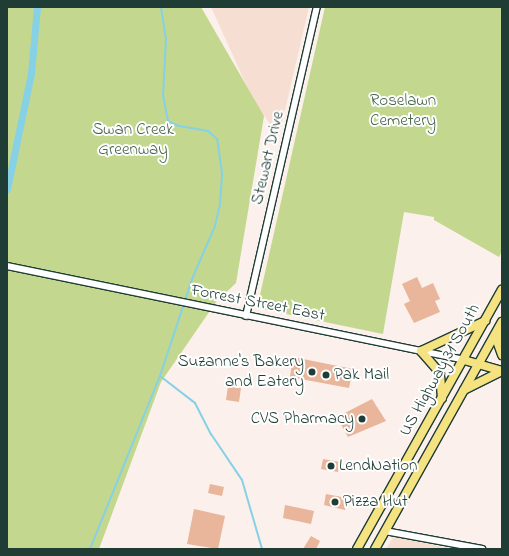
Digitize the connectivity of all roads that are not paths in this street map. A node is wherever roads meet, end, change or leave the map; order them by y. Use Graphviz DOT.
graph roads {
  1 [pos="317,7"];
  2 [pos="7,266"];
  3 [pos="502,290"];
  4 [pos="246,316"];
  5 [pos="486,320"];
  6 [pos="500,325"];
  7 [pos="421,351"];
  8 [pos="502,355"];
  9 [pos="464,360"];
  10 [pos="478,364"];
  11 [pos="502,371"];
  12 [pos="463,390"];
  13 [pos="442,398"];
  14 [pos="385,531"];
  15 [pos="461,547"];
  16 [pos="357,549"];
  17 [pos="375,549"];
  18 [pos="482,549"];
  1 -- 4 [label="street, Stewart Drive"];
  2 -- 4 [label="street, Forrest Street East"];
  3 -- 5 [label="main road, US Highway 31 South"];
  4 -- 7 [label="street, Forrest Street East"];
  5 -- 7 [label="main road"];
  5 -- 9 [label="main road, US Highway 31 South"];
  6 -- 8 [label="main road"];
  6 -- 10 [label="main road, US Highway 31 South"];
  7 -- 9 [label="street, Forrest Street East"];
  7 -- 13 [label="main road"];
  9 -- 10 [label="main road, Forrest Street East"];
  9 -- 13 [label="main road, US Highway 31 South"];
  10 -- 11 [label="main road, Forrest Street East"];
  10 -- 12 [label="main road, US Highway 31 South"];
  11 -- 12 [label="main road"];
  12 -- 14 [label="main road, US Highway 31 South"];
  13 -- 16 [label="main road, US Highway 31 South"];
  14 -- 15 [label="street"];
  14 -- 17 [label="main road, US Highway 31 South"];
  15 -- 18 [label="street"];
}
